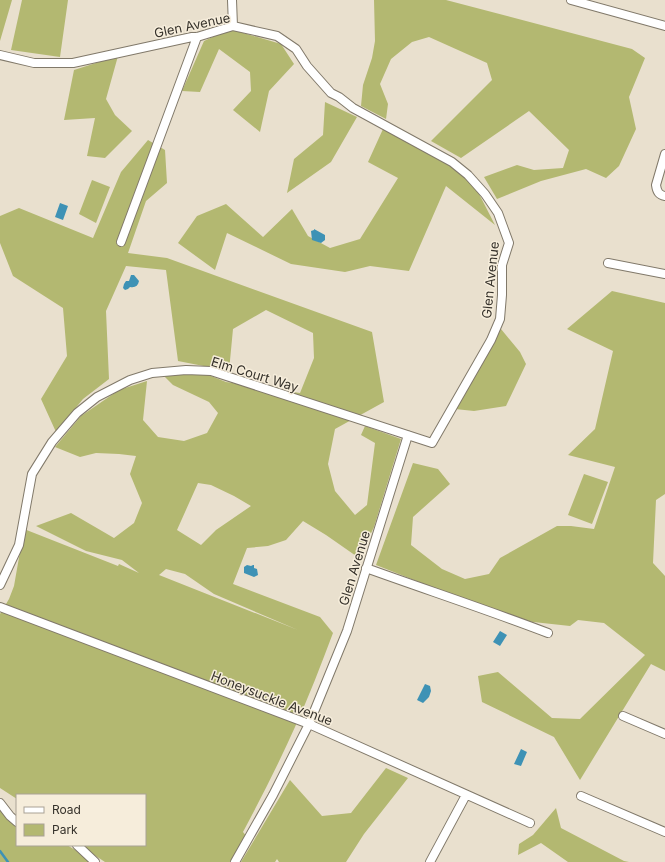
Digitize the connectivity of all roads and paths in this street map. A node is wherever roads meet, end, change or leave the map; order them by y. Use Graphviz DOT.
graph roads {
  1 [pos="232,0"];
  2 [pos="571,0"];
  3 [pos="233,26"];
  4 [pos="665,26"];
  5 [pos="197,37"];
  6 [pos="0,55"];
  7 [pos="665,154"];
  8 [pos="665,196"];
  9 [pos="121,242"];
  10 [pos="608,263"];
  11 [pos="665,274"];
  12 [pos="408,435"];
  13 [pos="366,568"];
  14 [pos="0,585"];
  15 [pos="0,607"];
  16 [pos="548,633"];
  17 [pos="623,716"];
  18 [pos="308,724"];
  19 [pos="665,734"];
  20 [pos="466,795"];
  21 [pos="581,796"];
  22 [pos="0,803"];
  23 [pos="16,821"];
  24 [pos="530,823"];
  25 [pos="665,832"];
  26 [pos="79,846"];
  27 [pos="95,862"];
  28 [pos="235,862"];
  29 [pos="430,862"];
  1 -- 3 [label="street"];
  2 -- 4 [label="street"];
  3 -- 5 [label="street, Glen Avenue"];
  3 -- 12 [label="street, Glen Avenue"];
  5 -- 6 [label="street, Glen Avenue"];
  5 -- 9 [label="street"];
  7 -- 8 [label="street"];
  10 -- 11 [label="street"];
  12 -- 13 [label="street, Glen Avenue"];
  12 -- 14 [label="street, Elm Court Way"];
  13 -- 16 [label="street"];
  13 -- 18 [label="street, Glen Avenue"];
  15 -- 18 [label="street, Honeysuckle Avenue"];
  17 -- 19 [label="street"];
  18 -- 20 [label="street, Honeysuckle Avenue"];
  18 -- 28 [label="street, Glen Avenue"];
  20 -- 24 [label="street, Honeysuckle Avenue"];
  20 -- 29 [label="street"];
  21 -- 25 [label="street"];
  22 -- 23 [label="street"];
  26 -- 27 [label="street"];
}
